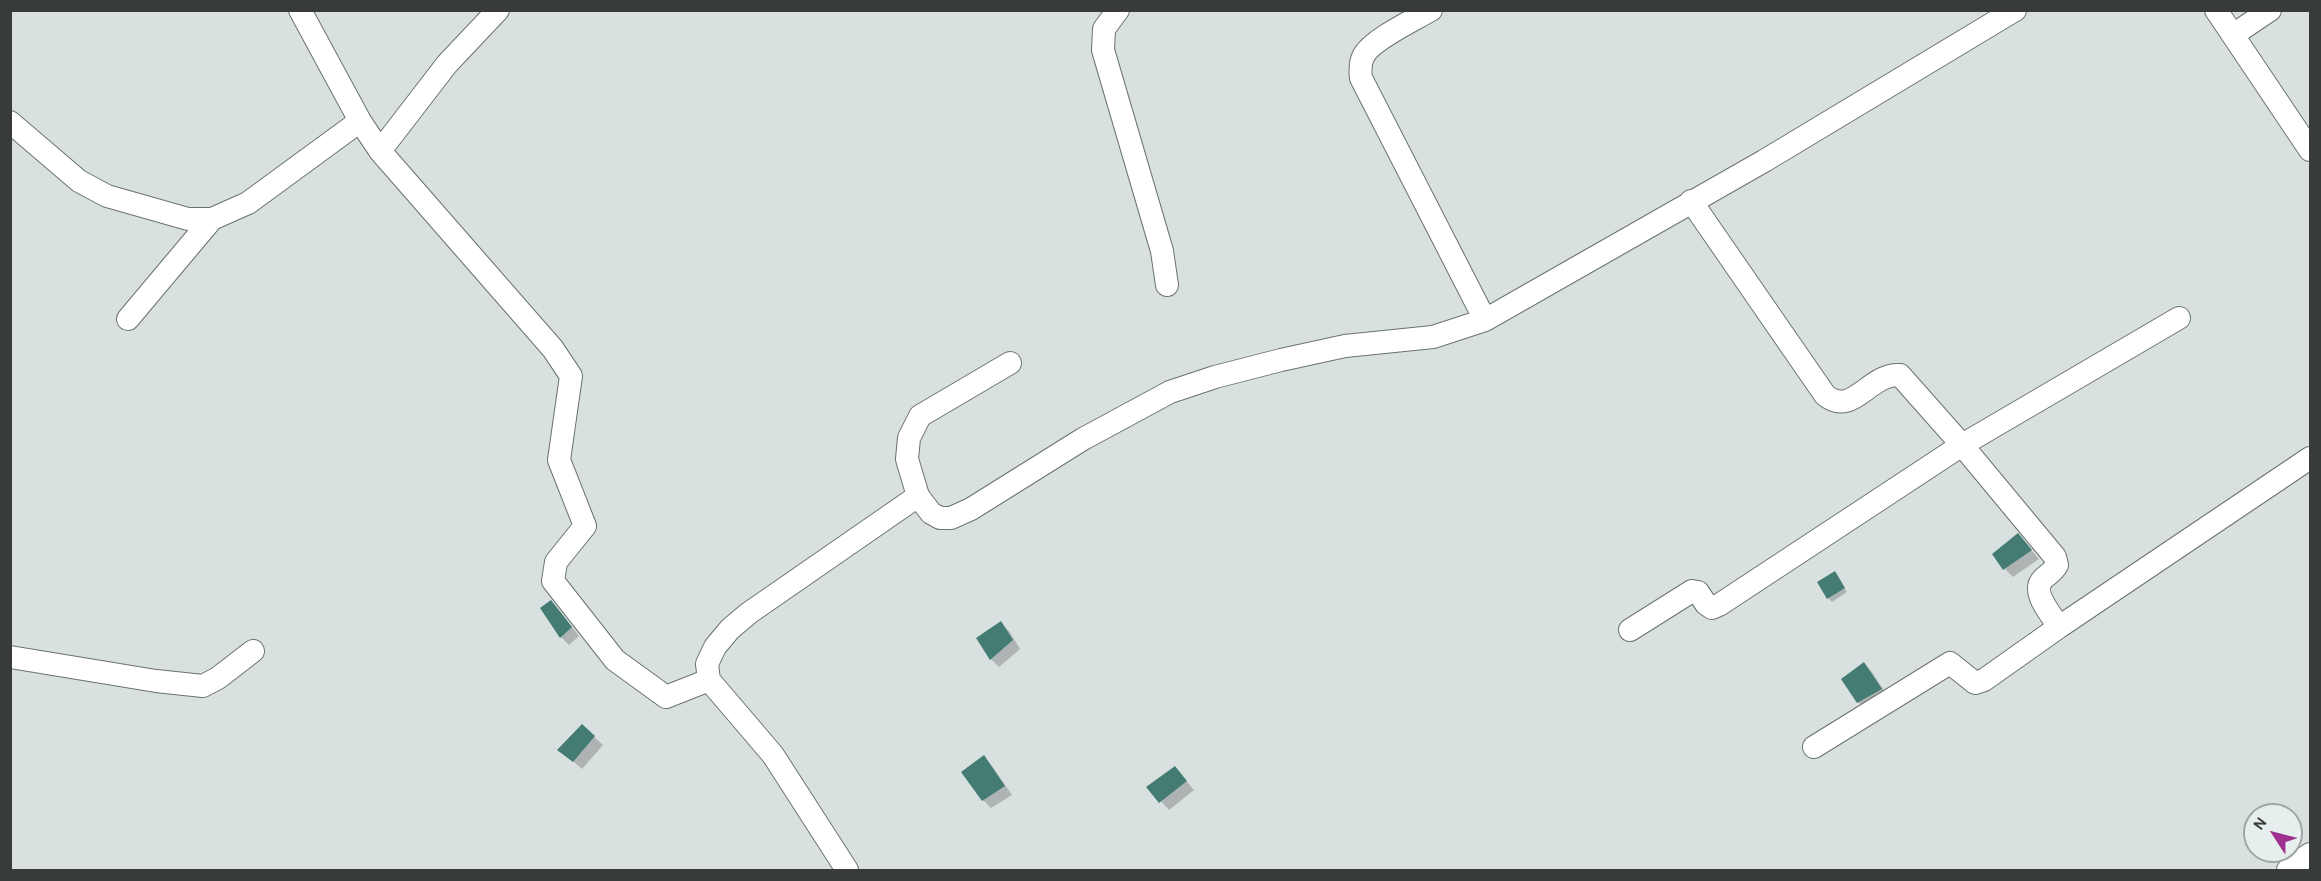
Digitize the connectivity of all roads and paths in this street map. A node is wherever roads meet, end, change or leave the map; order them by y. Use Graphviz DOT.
graph roads {
  1 [pos="300,10"];
  2 [pos="498,10"];
  3 [pos="1118,10"];
  4 [pos="1431,10"];
  5 [pos="2014,10"];
  6 [pos="2216,10"];
  7 [pos="2270,10"];
  8 [pos="2233,35"];
  9 [pos="360,121"];
  10 [pos="10,122"];
  11 [pos="2310,150"];
  12 [pos="380,151"];
  13 [pos="1691,201"];
  14 [pos="212,219"];
  15 [pos="1167,285"];
  16 [pos="2179,318"];
  17 [pos="128,319"];
  18 [pos="1485,320"];
  19 [pos="1010,363"];
  20 [pos="1962,445"];
  21 [pos="2310,458"];
  22 [pos="918,496"];
  23 [pos="2059,627"];
  24 [pos="1630,630"];
  25 [pos="253,651"];
  26 [pos="10,657"];
  27 [pos="709,680"];
  28 [pos="1814,747"];
  29 [pos="2310,854"];
  30 [pos="848,870"];
  31 [pos="2288,870"];
  1 -- 9 [label="street"];
  2 -- 12 [label="street"];
  3 -- 15 [label="street"];
  4 -- 18 [label="street"];
  5 -- 13 [label="street"];
  6 -- 8 [label="street"];
  7 -- 8 [label="street"];
  8 -- 11 [label="street"];
  9 -- 12 [label="street"];
  9 -- 14 [label="street"];
  10 -- 14 [label="street"];
  12 -- 27 [label="street"];
  13 -- 18 [label="street"];
  13 -- 20 [label="street"];
  14 -- 17 [label="street"];
  16 -- 20 [label="street"];
  18 -- 22 [label="street"];
  19 -- 22 [label="street"];
  20 -- 23 [label="street"];
  20 -- 24 [label="street"];
  21 -- 23 [label="street"];
  22 -- 27 [label="street"];
  23 -- 28 [label="street"];
  25 -- 26 [label="street"];
  27 -- 30 [label="street"];
  29 -- 31 [label="street"];
}
